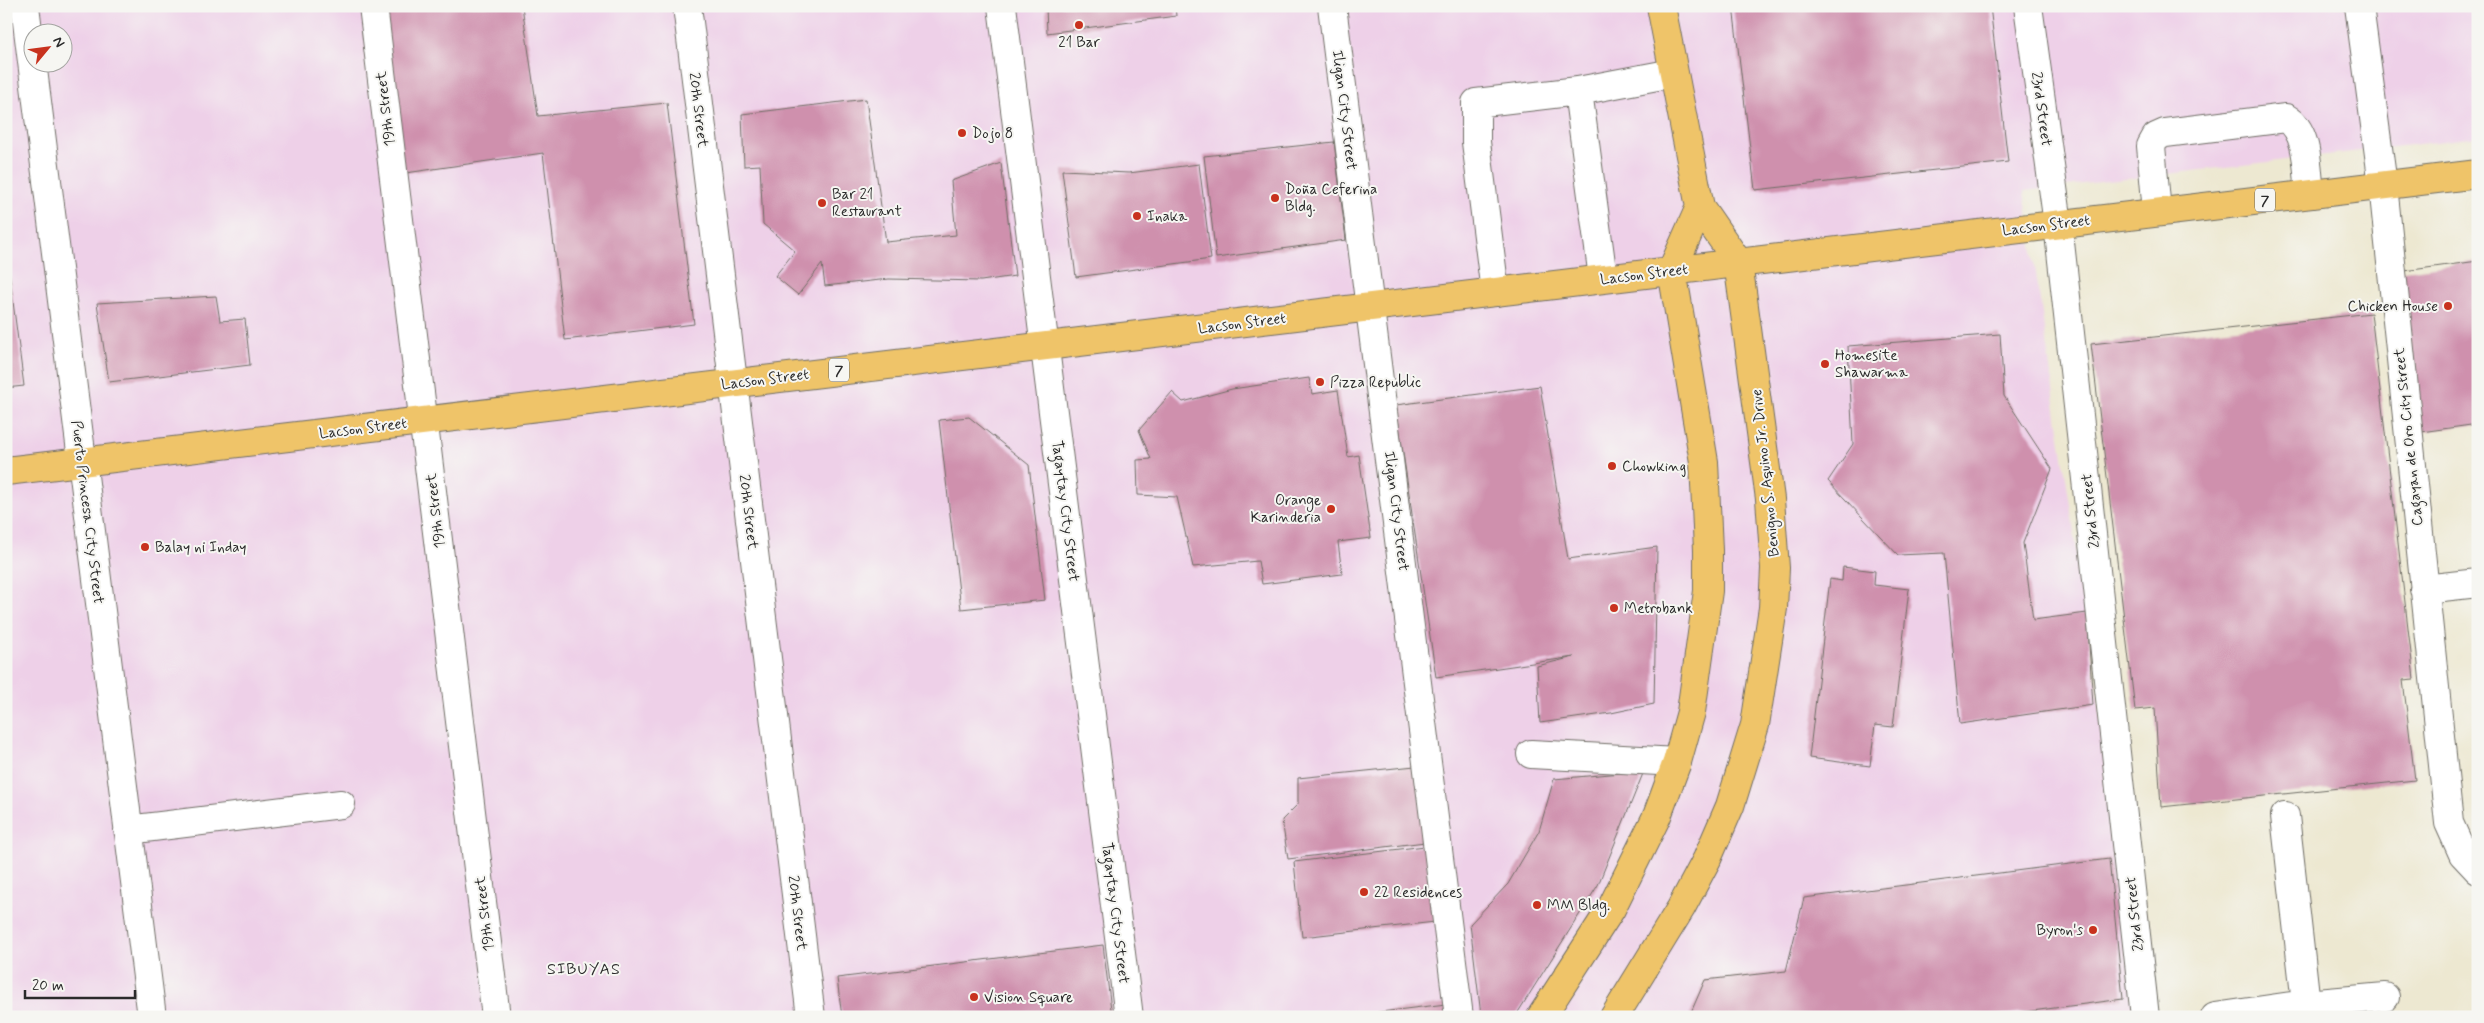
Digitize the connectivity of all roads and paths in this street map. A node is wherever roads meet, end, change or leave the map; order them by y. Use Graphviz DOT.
graph roads {
  1 [pos="25,6"];
  2 [pos="373,6"];
  3 [pos="687,6"];
  4 [pos="1002,6"];
  5 [pos="1332,6"];
  6 [pos="1661,6"];
  7 [pos="2028,6"];
  8 [pos="2359,6"];
  9 [pos="1673,73"];
  10 [pos="1578,91"];
  11 [pos="2478,174"];
  12 [pos="2383,185"];
  13 [pos="2310,194"];
  14 [pos="1700,207"];
  15 [pos="2157,212"];
  16 [pos="2058,224"];
  17 [pos="1738,262"];
  18 [pos="1672,270"];
  19 [pos="1603,278"];
  20 [pos="1495,292"];
  21 [pos="1371,306"];
  22 [pos="1045,346"];
  23 [pos="733,383"];
  24 [pos="424,420"];
  25 [pos="82,462"];
  26 [pos="6,471"];
  27 [pos="2478,584"];
  28 [pos="2424,589"];
  29 [pos="1530,754"];
  30 [pos="1676,762"];
  31 [pos="341,804"];
  32 [pos="2285,816"];
  33 [pos="128,830"];
  34 [pos="2474,866"];
  35 [pos="2385,997"];
  36 [pos="2306,1004"];
  37 [pos="152,1017"];
  38 [pos="496,1017"];
  39 [pos="811,1017"];
  40 [pos="1129,1017"];
  41 [pos="1460,1017"];
  42 [pos="1541,1017"];
  43 [pos="1614,1017"];
  44 [pos="2145,1017"];
  45 [pos="2215,1017"];
  1 -- 25 [label="street, Puerto Princesa City Street"];
  2 -- 24 [label="street, 19th Street"];
  3 -- 23 [label="street, 20th Street"];
  4 -- 22 [label="street, Tagaytay City Street"];
  5 -- 21 [label="street, Iligan City Street"];
  6 -- 9 [label="main road, Benigno S. Aquino Jr. Drive"];
  7 -- 16 [label="street, 23rd Street"];
  8 -- 12 [label="street, Cagayan de Oro City Street"];
  9 -- 10 [label="street"];
  9 -- 14 [label="main road, Benigno S. Aquino Jr. Drive"];
  10 -- 19 [label="street"];
  10 -- 20 [label="street"];
  11 -- 12 [label="main road, Lacson Street / 7"];
  12 -- 13 [label="main road, Lacson Street / 7"];
  12 -- 28 [label="street, Cagayan de Oro City Street"];
  13 -- 15 [label="main road, Lacson Street / 7"];
  13 -- 15 [label="street"];
  14 -- 17 [label="main road, Benigno S. Aquino Jr. Drive"];
  14 -- 18 [label="main road"];
  15 -- 16 [label="main road, Lacson Street / 7"];
  16 -- 17 [label="main road, Lacson Street / 7"];
  16 -- 44 [label="street, 23rd Street"];
  17 -- 18 [label="main road, Lacson Street / 7"];
  17 -- 43 [label="main road, Benigno S. Aquino Jr. Drive"];
  18 -- 19 [label="main road, Lacson Street / 7"];
  18 -- 30 [label="main road"];
  19 -- 20 [label="main road, Lacson Street / 7"];
  20 -- 21 [label="main road, Lacson Street / 7"];
  21 -- 22 [label="main road, Lacson Street / 7"];
  21 -- 41 [label="street, Iligan City Street"];
  22 -- 23 [label="main road, Lacson Street / 7"];
  22 -- 40 [label="street, Tagaytay City Street"];
  23 -- 24 [label="main road, Lacson Street / 7"];
  23 -- 39 [label="street, 20th Street"];
  24 -- 25 [label="main road, Lacson Street / 7"];
  24 -- 38 [label="street, 19th Street"];
  25 -- 26 [label="main road, Lacson Street / 7"];
  25 -- 33 [label="street, Puerto Princesa City Street"];
  27 -- 28 [label="street"];
  28 -- 34 [label="street, Cagayan de Oro City Street"];
  29 -- 30 [label="street"];
  30 -- 42 [label="main road"];
  31 -- 33 [label="street"];
  32 -- 36 [label="street"];
  33 -- 37 [label="street, Puerto Princesa City Street"];
  35 -- 36 [label="street"];
  36 -- 45 [label="street"];
}
